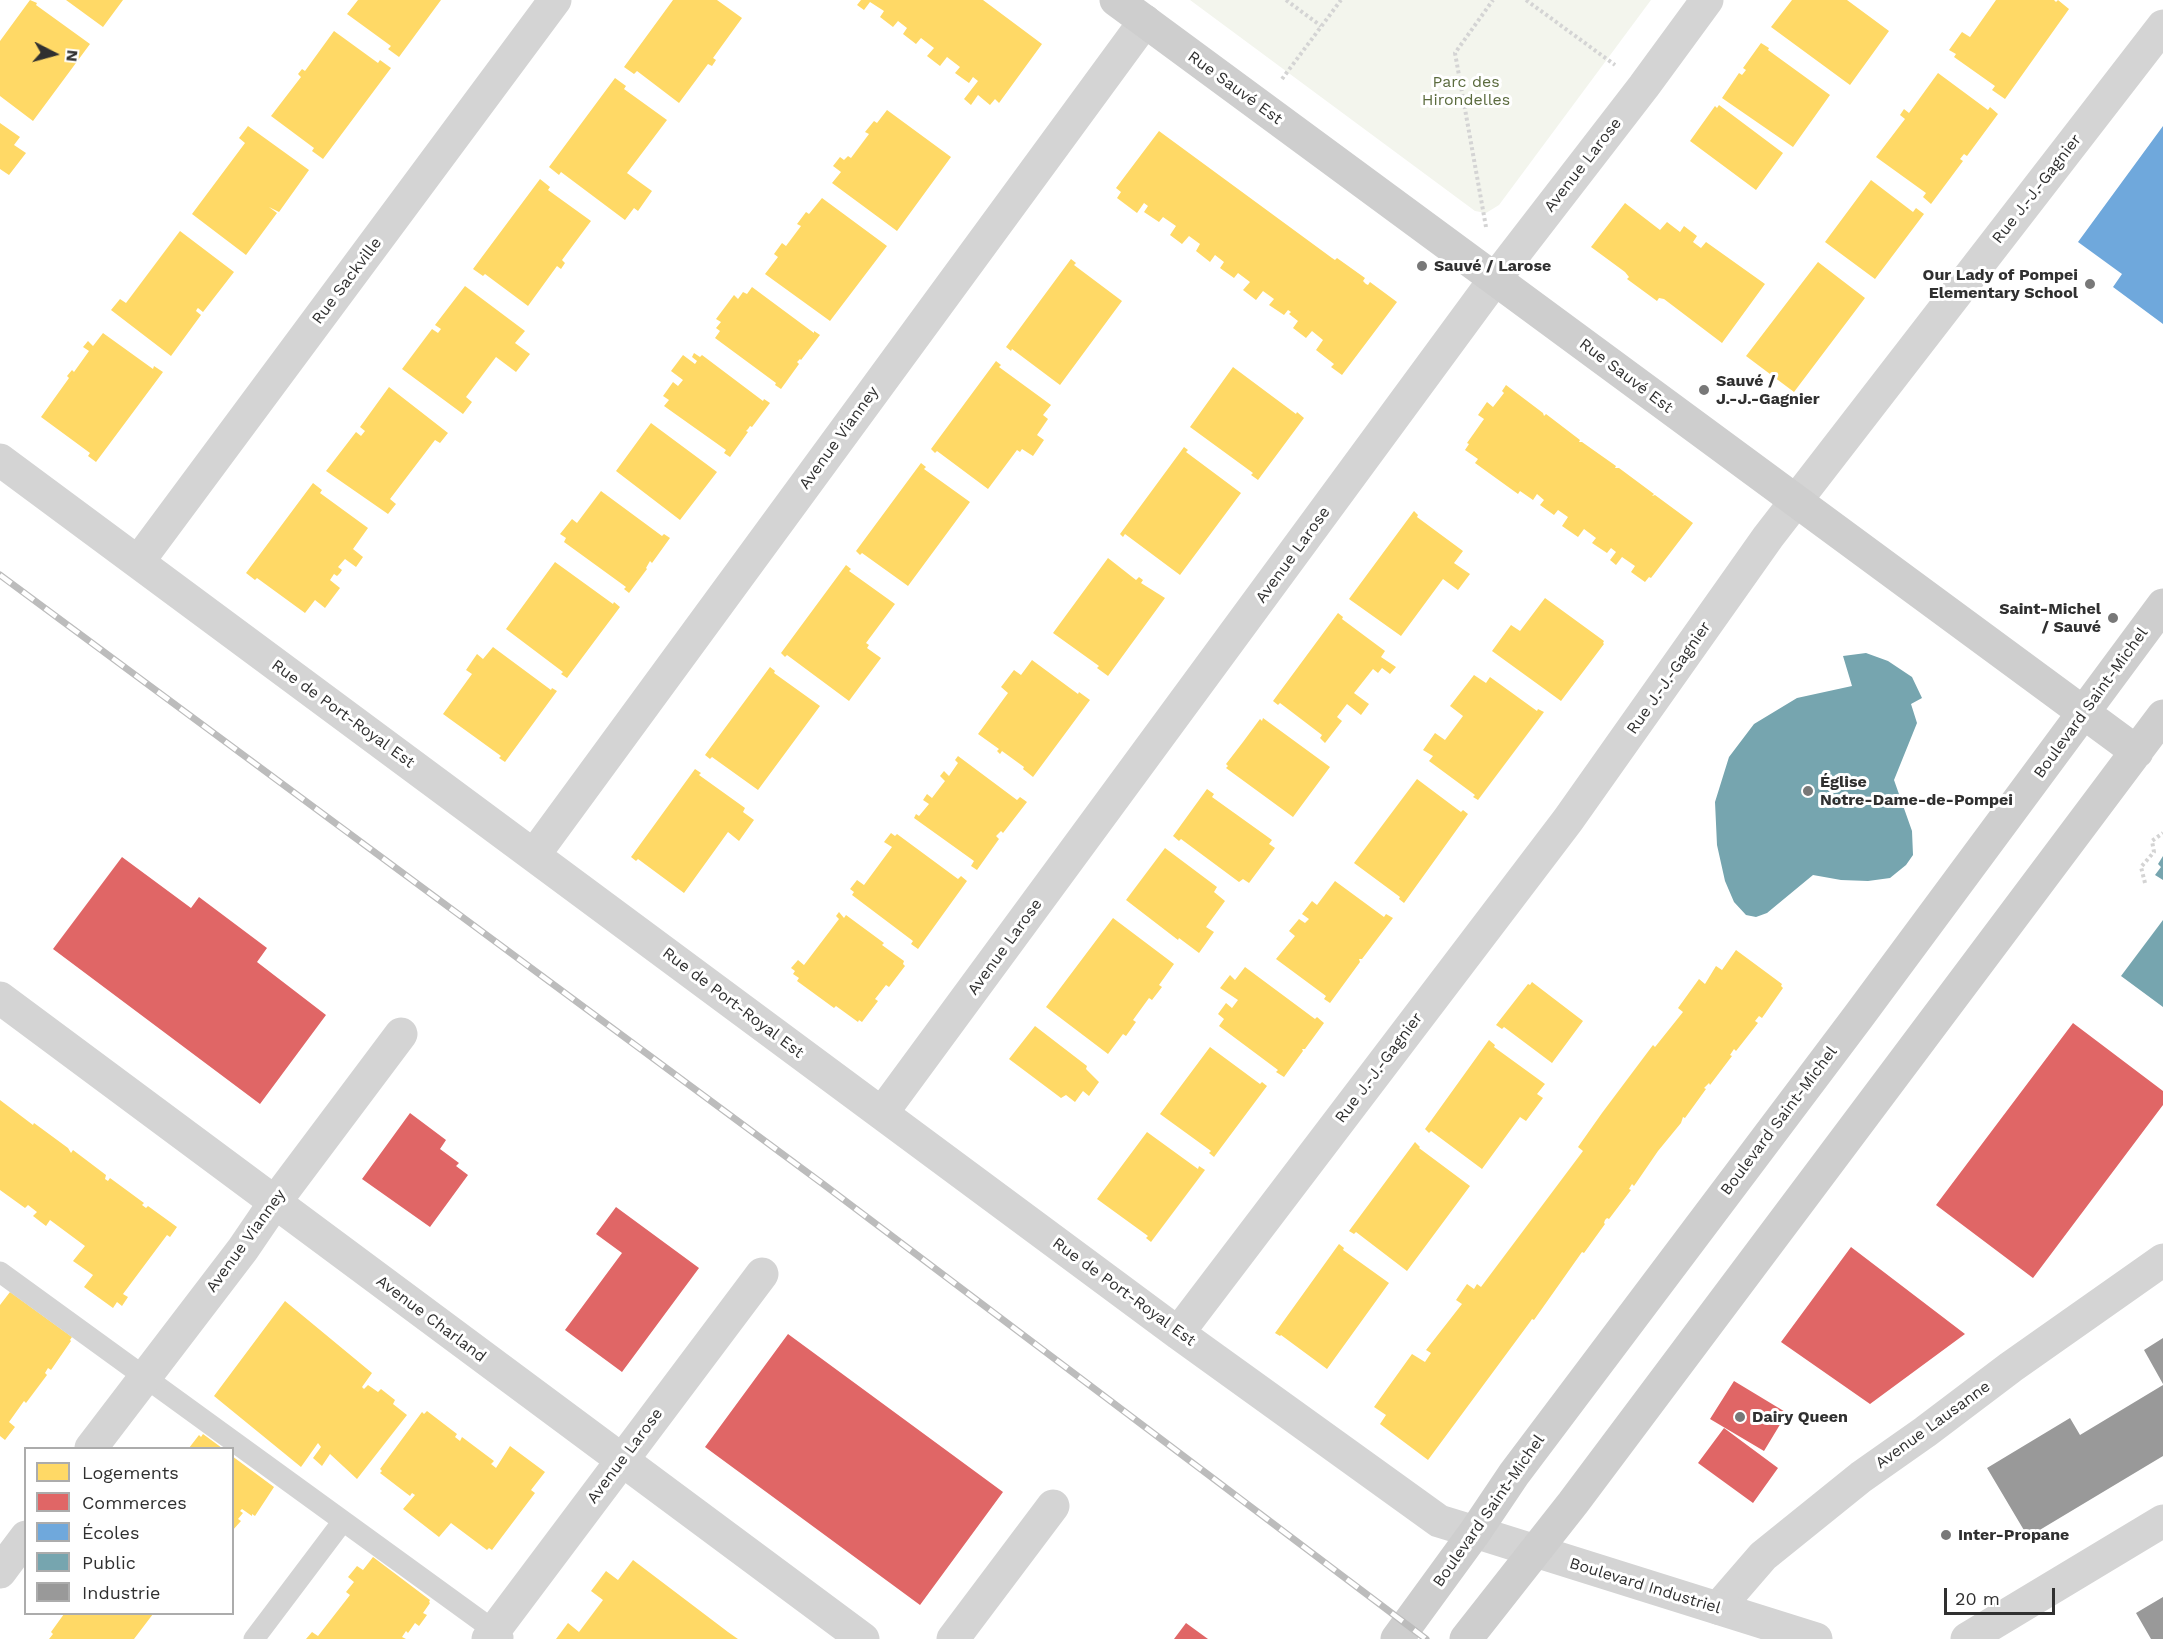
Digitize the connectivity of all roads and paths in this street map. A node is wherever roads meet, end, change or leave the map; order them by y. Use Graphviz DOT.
graph roads {
  1 [pos="555,0"];
  2 [pos="1116,0"];
  3 [pos="1286,0"];
  4 [pos="1341,0"];
  5 [pos="1493,0"];
  6 [pos="1526,0"];
  7 [pos="1707,0"];
  8 [pos="1145,21"];
  9 [pos="1321,26"];
  10 [pos="2163,26"];
  11 [pos="1644,86"];
  12 [pos="1261,107"];
  13 [pos="1495,279"];
  14 [pos="0,460"];
  15 [pos="1795,501"];
  16 [pos="138,562"];
  17 [pos="2163,605"];
  18 [pos="2083,711"];
  19 [pos="2163,716"];
  20 [pos="2137,752"];
  21 [pos="2163,833"];
  22 [pos="534,855"];
  23 [pos="2145,883"];
  24 [pos="0,998"];
  25 [pos="400,1034"];
  26 [pos="882,1113"];
  27 [pos="275,1202"];
  28 [pos="2163,1260"];
  29 [pos="0,1272"];
  30 [pos="762,1274"];
  31 [pos="1178,1333"];
  32 [pos="144,1378"];
  33 [pos="92,1447"];
  34 [pos="622,1461"];
  35 [pos="1053,1506"];
  36 [pos="343,1521"];
  37 [pos="2163,1521"];
  38 [pos="1475,1532"];
  39 [pos="24,1540"];
  40 [pos="1534,1551"];
  41 [pos="0,1572"];
  42 [pos="1718,1608"];
  43 [pos="496,1636"];
  44 [pos="254,1639"];
  45 [pos="863,1639"];
  46 [pos="953,1639"];
  47 [pos="1397,1639"];
  48 [pos="1466,1639"];
  49 [pos="1816,1639"];
  50 [pos="1966,1639"];
  1 -- 16 [label="street, Rue Sackville"];
  2 -- 8 [label="main road, Rue Sauvé Est"];
  3 -- 9 [label="path"];
  4 -- 9 [label="path"];
  5 -- 13 [label="path"];
  6 -- 11 [label="path"];
  7 -- 11 [label="street, Avenue Larose"];
  8 -- 12 [label="main road, Rue Sauvé Est"];
  8 -- 22 [label="street, Avenue Vianney"];
  9 -- 12 [label="path"];
  10 -- 15 [label="street, Rue J.-J.-Gagnier"];
  11 -- 13 [label="street, Avenue Larose"];
  12 -- 13 [label="main road, Rue Sauvé Est"];
  13 -- 15 [label="main road, Rue Sauvé Est"];
  13 -- 26 [label="street, Avenue Larose"];
  14 -- 16 [label="street, Rue de Port-Royal Est"];
  15 -- 18 [label="main road, Rue Sauvé Est"];
  15 -- 31 [label="street, Rue J.-J.-Gagnier"];
  16 -- 22 [label="street, Rue de Port-Royal Est"];
  17 -- 18 [label="main road, Boulevard Saint-Michel"];
  18 -- 20 [label="main road, Rue Sauvé Est"];
  18 -- 38 [label="main road, Boulevard Saint-Michel"];
  19 -- 20 [label="main road"];
  20 -- 40 [label="main road"];
  21 -- 23 [label="path"];
  22 -- 26 [label="street, Rue de Port-Royal Est"];
  24 -- 27 [label="street, Avenue Charland"];
  25 -- 27 [label="street, Avenue Vianney"];
  26 -- 31 [label="street, Rue de Port-Royal Est"];
  27 -- 32 [label="street, Avenue Vianney"];
  27 -- 34 [label="street, Avenue Charland"];
  28 -- 42 [label="street, Avenue Lausanne"];
  29 -- 32 [label="lane"];
  30 -- 34 [label="street, Avenue Larose"];
  31 -- 38 [label="street, Rue de Port-Royal Est"];
  32 -- 33 [label="street, Avenue Vianney"];
  32 -- 36 [label="lane"];
  34 -- 43 [label="street, Avenue Larose"];
  34 -- 45 [label="street, Avenue Charland"];
  35 -- 46 [label="street"];
  36 -- 43 [label="lane"];
  36 -- 44 [label="lane"];
  37 -- 50 [label="street"];
  38 -- 40 [label="street, Boulevard Industriel"];
  38 -- 47 [label="main road, Boulevard Saint-Michel"];
  39 -- 41 [label="street"];
  40 -- 42 [label="street, Boulevard Industriel"];
  40 -- 48 [label="main road"];
  42 -- 49 [label="street, Boulevard Industriel"];
}
